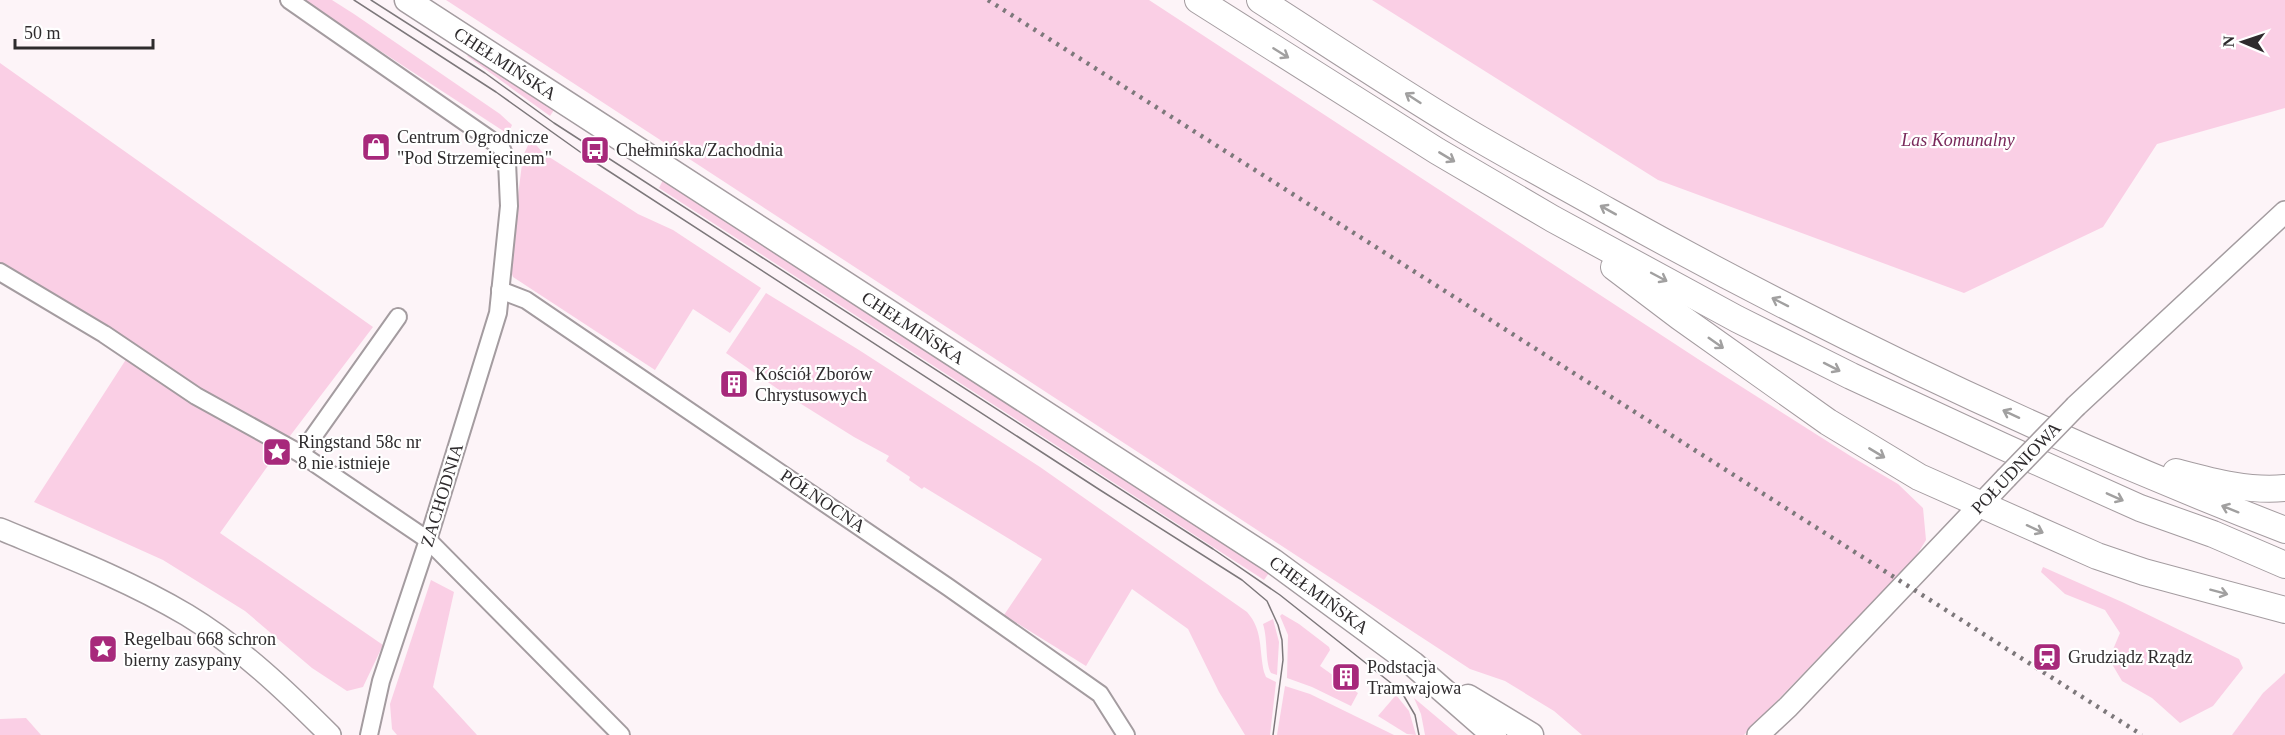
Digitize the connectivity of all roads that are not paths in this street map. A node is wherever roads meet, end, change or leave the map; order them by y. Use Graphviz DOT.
graph roads {
  1 [pos="289,0"];
  2 [pos="407,0"];
  3 [pos="1198,0"];
  4 [pos="1260,0"];
  5 [pos="2285,212"];
  6 [pos="1552,219"];
  7 [pos="0,272"];
  8 [pos="500,290"];
  9 [pos="398,317"];
  10 [pos="2084,446"];
  11 [pos="301,454"];
  12 [pos="2285,488"];
  13 [pos="1982,505"];
  14 [pos="0,529"];
  15 [pos="2285,530"];
  16 [pos="428,540"];
  17 [pos="2285,565"];
  18 [pos="2285,610"];
  19 [pos="1413,664"];
  20 [pos="330,735"];
  21 [pos="369,735"];
  22 [pos="621,735"];
  23 [pos="1126,735"];
  24 [pos="1494,735"];
  25 [pos="1531,735"];
  26 [pos="1758,735"];
  1 -- 8 [label="street, ZACHODNIA"];
  2 -- 19 [label="main road, CHEŁMIŃSKA"];
  3 -- 6 [label="main road, one-way"];
  10 -- 4 [label="main road, one-way"];
  5 -- 13 [label="street, POŁUDNIOWA, bridge"];
  6 -- 13 [label="main road, one-way"];
  6 -- 17 [label="main road, one-way"];
  7 -- 11 [label="street"];
  8 -- 16 [label="street, ZACHODNIA"];
  8 -- 23 [label="street, PÓŁNOCNA"];
  9 -- 11 [label="street"];
  10 -- 12 [label="main road"];
  15 -- 10 [label="main road, one-way"];
  11 -- 16 [label="street"];
  13 -- 18 [label="main road, one-way"];
  13 -- 26 [label="street, POŁUDNIOWA"];
  14 -- 20 [label="street"];
  16 -- 21 [label="street, ZACHODNIA"];
  16 -- 22 [label="street"];
  19 -- 24 [label="main road, CHEŁMIŃSKA"];
  19 -- 25 [label="main road, CHEŁMIŃSKA"];
}
